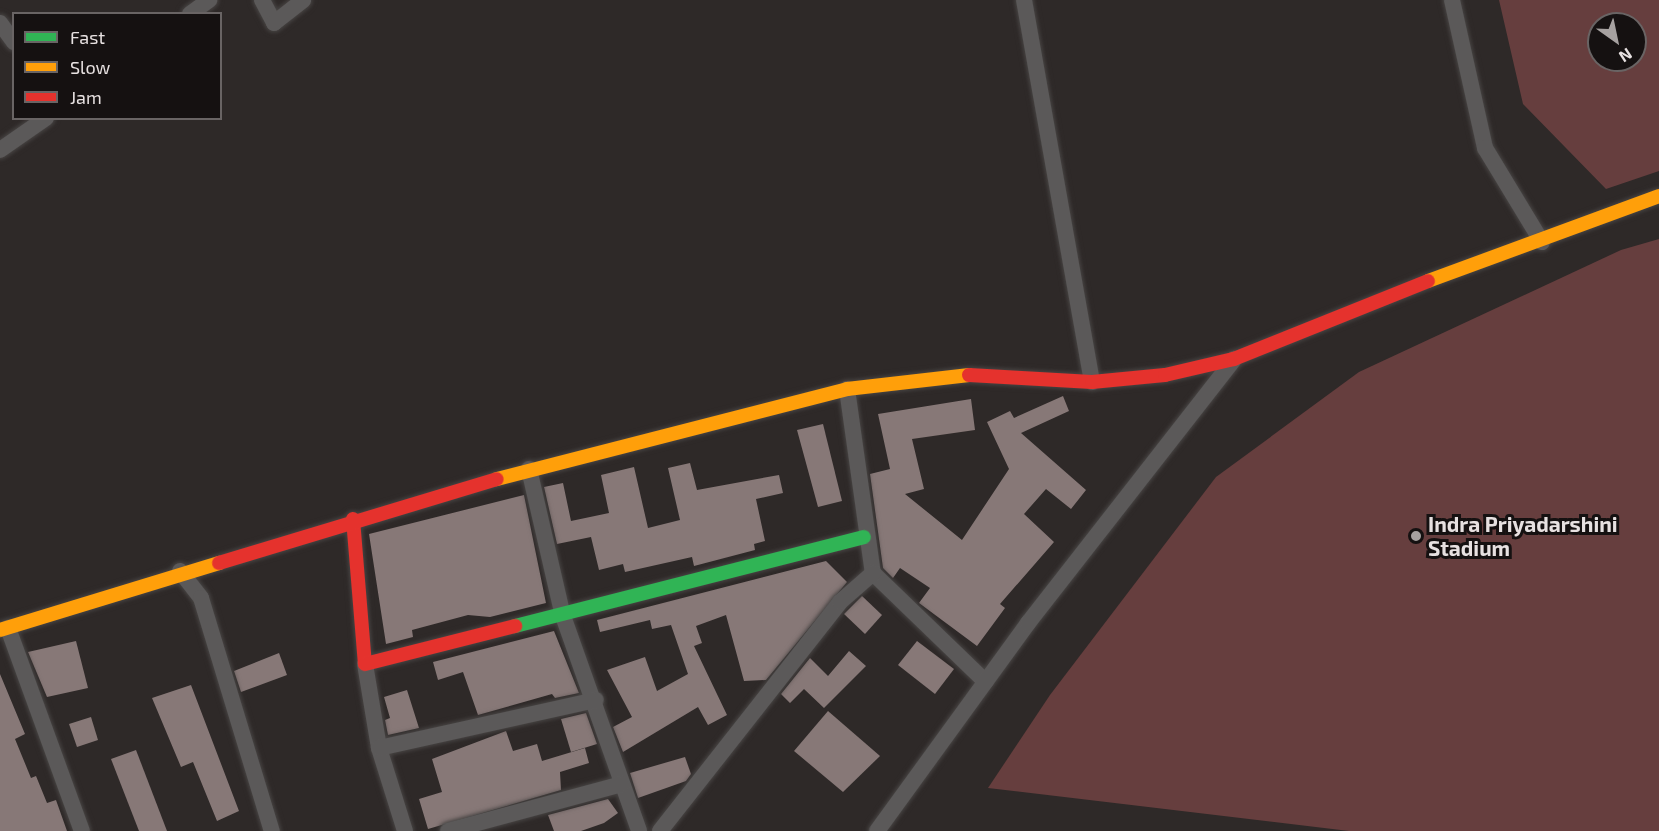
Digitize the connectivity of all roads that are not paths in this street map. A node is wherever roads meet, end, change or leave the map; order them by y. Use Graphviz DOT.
graph roads {
  1 [pos="208,0"];
  2 [pos="262,0"];
  3 [pos="303,0"];
  4 [pos="1024,0"];
  5 [pos="1452,0"];
  6 [pos="193,12"];
  7 [pos="0,23"];
  8 [pos="12,39"];
  9 [pos="43,120"];
  10 [pos="0,150"];
  11 [pos="1659,196"];
  12 [pos="1542,242"];
  13 [pos="1234,360"];
  14 [pos="1092,382"];
  15 [pos="847,389"];
  16 [pos="529,469"];
  17 [pos="353,519"];
  18 [pos="864,537"];
  19 [pos="180,571"];
  20 [pos="873,573"];
  21 [pos="562,616"];
  22 [pos="4,629"];
  23 [pos="365,664"];
  24 [pos="985,681"];
  25 [pos="596,700"];
  26 [pos="379,748"];
  27 [pos="622,784"];
  28 [pos="890,824"];
  29 [pos="81,831"];
  30 [pos="272,831"];
  31 [pos="405,831"];
  32 [pos="448,831"];
  33 [pos="639,831"];
  34 [pos="660,831"];
  35 [pos="878,831"];
  1 -- 6 [label="street"];
  2 -- 3 [label="street"];
  4 -- 14 [label="street"];
  5 -- 12 [label="street"];
  7 -- 8 [label="street"];
  9 -- 10 [label="street"];
  11 -- 12 [label="main road"];
  12 -- 13 [label="main road"];
  13 -- 14 [label="main road"];
  13 -- 24 [label="street"];
  14 -- 15 [label="main road"];
  15 -- 16 [label="main road"];
  15 -- 18 [label="street"];
  16 -- 17 [label="main road"];
  16 -- 21 [label="street"];
  17 -- 19 [label="main road"];
  17 -- 23 [label="main road"];
  18 -- 20 [label="street"];
  18 -- 21 [label="main road"];
  19 -- 22 [label="main road"];
  19 -- 30 [label="street"];
  20 -- 24 [label="street"];
  20 -- 34 [label="street"];
  21 -- 23 [label="main road"];
  21 -- 25 [label="street"];
  22 -- 29 [label="street"];
  23 -- 26 [label="street"];
  24 -- 28 [label="street"];
  25 -- 26 [label="street"];
  25 -- 27 [label="street"];
  26 -- 31 [label="street"];
  27 -- 32 [label="street"];
  27 -- 33 [label="street"];
  28 -- 35 [label="street"];
}
